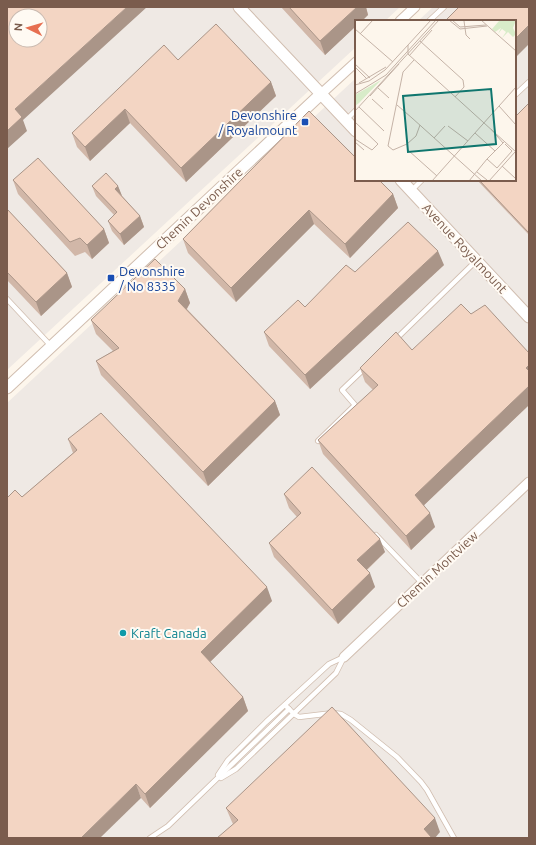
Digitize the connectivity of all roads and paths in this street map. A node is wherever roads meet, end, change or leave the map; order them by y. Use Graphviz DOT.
graph roads {
  1 [pos="239,7"];
  2 [pos="415,7"];
  3 [pos="444,7"];
  4 [pos="401,20"];
  5 [pos="429,20"];
  6 [pos="355,63"];
  7 [pos="529,82"];
  8 [pos="321,94"];
  9 [pos="516,94"];
  10 [pos="355,111"];
  11 [pos="346,120"];
  12 [pos="355,130"];
  13 [pos="402,181"];
  14 [pos="421,181"];
  15 [pos="411,191"];
  16 [pos="476,261"];
  17 [pos="7,299"];
  18 [pos="529,317"];
  19 [pos="392,342"];
  20 [pos="51,346"];
  21 [pos="370,364"];
  22 [pos="7,388"];
  23 [pos="318,441"];
  24 [pos="529,482"];
  25 [pos="372,530"];
  26 [pos="422,583"];
  27 [pos="344,657"];
  28 [pos="285,705"];
  29 [pos="289,709"];
  30 [pos="294,714"];
  31 [pos="215,781"];
  32 [pos="150,838"];
  33 [pos="454,838"];
  1 -- 8 [label="street"];
  2 -- 4 [label="street"];
  3 -- 5 [label="lane"];
  6 -- 8 [label="street, Chemin Devonshire"];
  7 -- 9 [label="lane"];
  8 -- 11 [label="street"];
  8 -- 20 [label="street, Chemin Devonshire"];
  10 -- 11 [label="lane"];
  11 -- 12 [label="street"];
  13 -- 15 [label="street, Avenue Royalmount"];
  14 -- 15 [label="lane"];
  15 -- 16 [label="street, Avenue Royalmount"];
  16 -- 18 [label="street, Avenue Royalmount"];
  16 -- 19 [label="lane"];
  17 -- 20 [label="lane"];
  20 -- 22 [label="street, Chemin Devonshire"];
  21 -- 23 [label="lane"];
  24 -- 26 [label="street, Chemin Montview"];
  25 -- 26 [label="lane"];
  26 -- 27 [label="street, Chemin Montview"];
  27 -- 28 [label="lane"];
  27 -- 30 [label="lane"];
  28 -- 29 [label="lane"];
  28 -- 31 [label="lane"];
  29 -- 30 [label="lane"];
  29 -- 31 [label="lane"];
  30 -- 31 [label="lane"];
  30 -- 33 [label="lane"];
  31 -- 32 [label="lane"];
}
